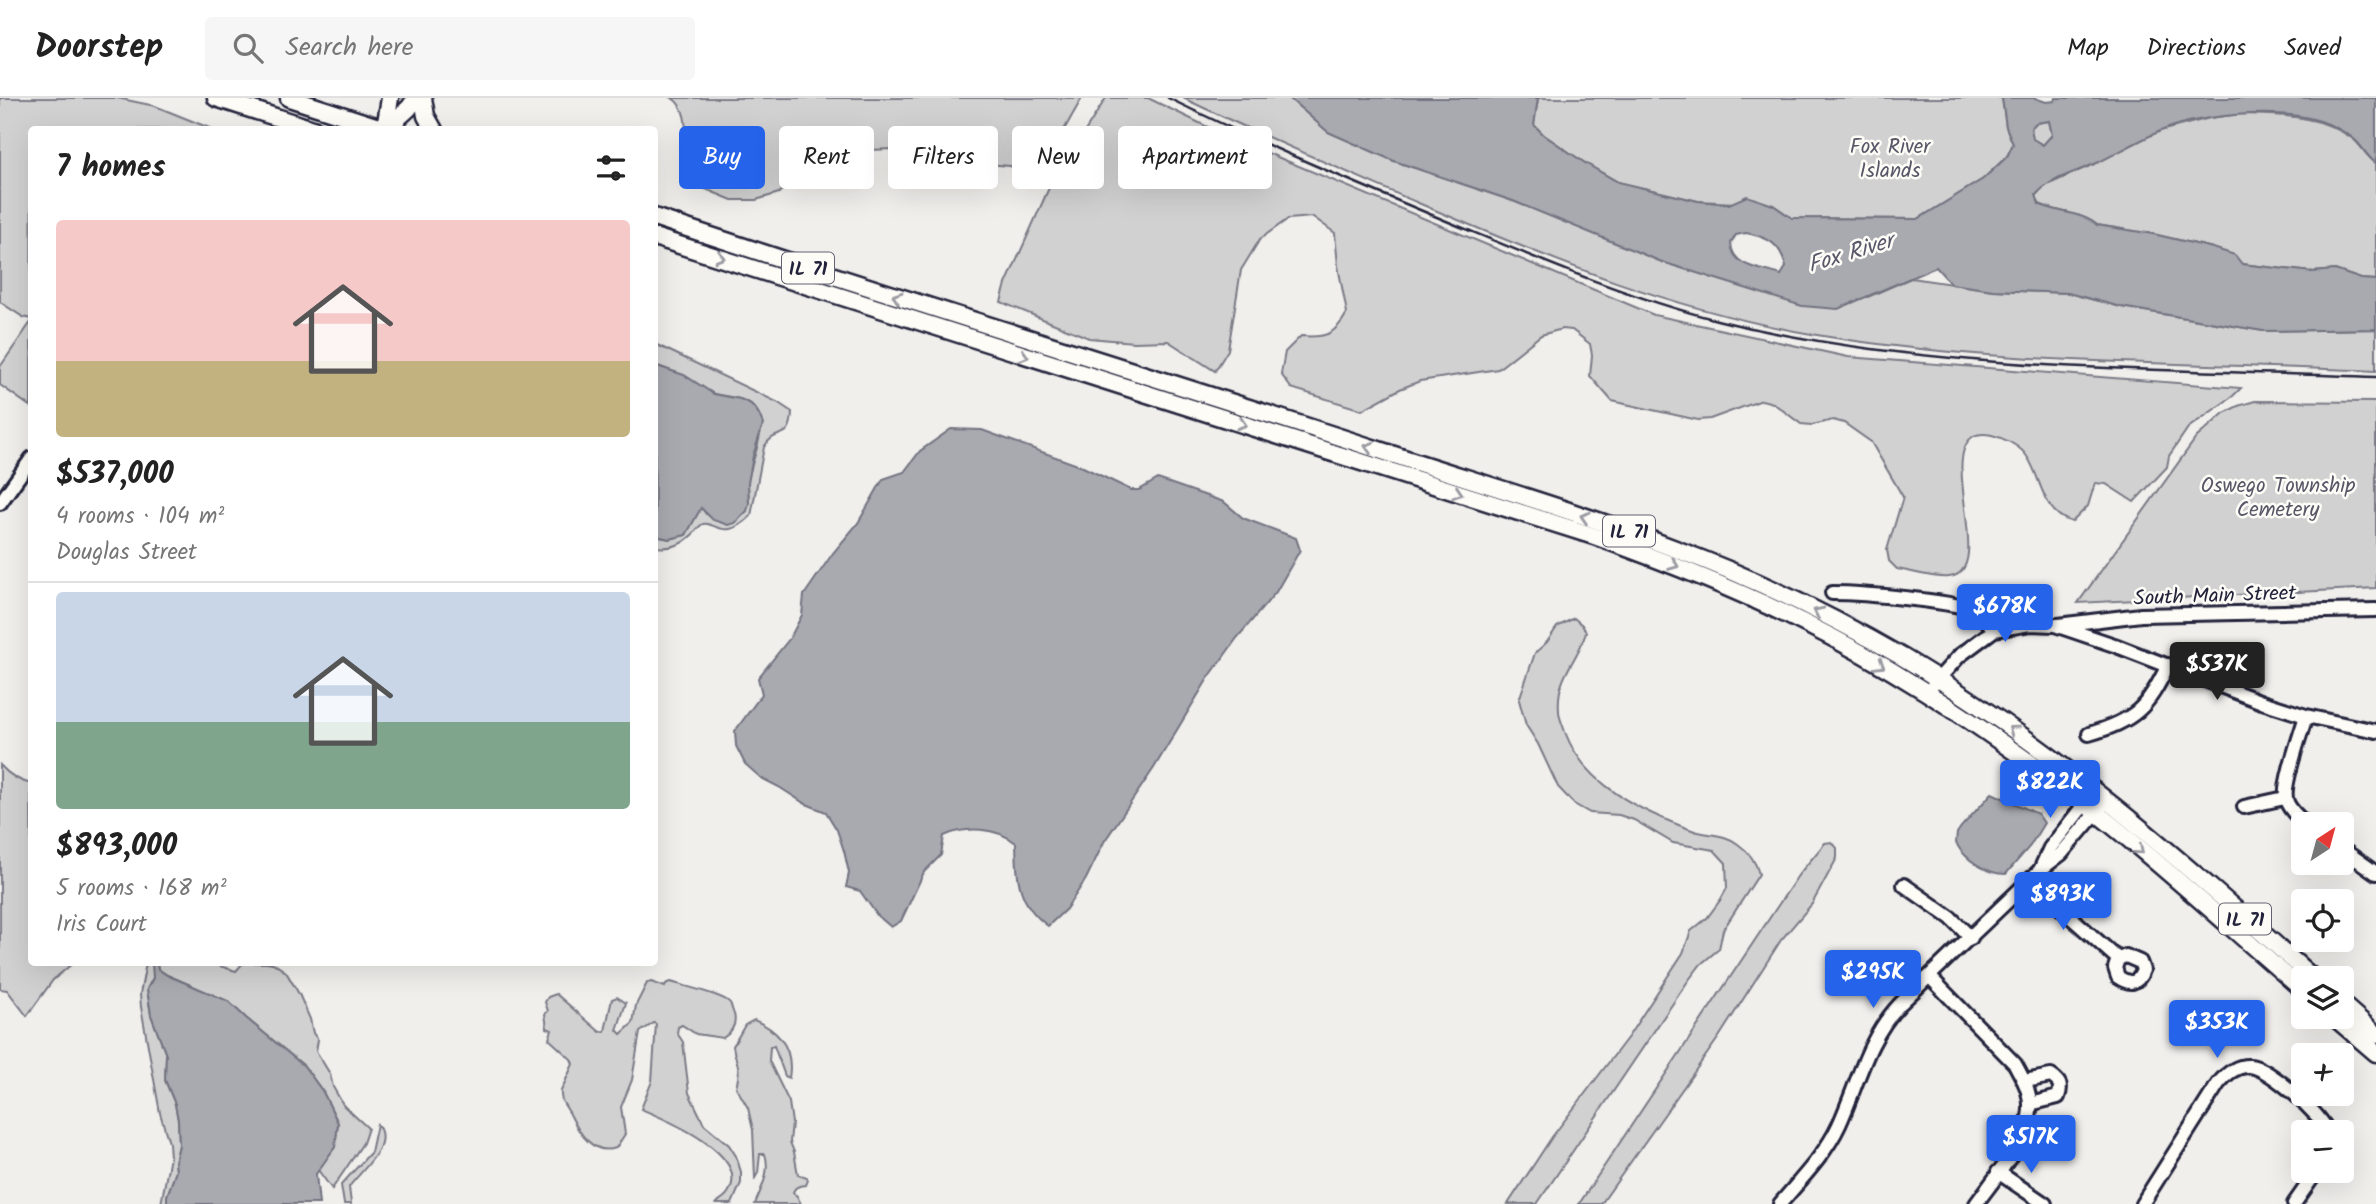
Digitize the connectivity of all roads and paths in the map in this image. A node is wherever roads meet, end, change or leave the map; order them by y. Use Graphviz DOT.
graph roads {
  1 [pos="216,98"];
  2 [pos="289,98"];
  3 [pos="390,98"];
  4 [pos="416,98"];
  5 [pos="423,98"];
  6 [pos="304,126"];
  7 [pos="377,126"];
  8 [pos="386,126"];
  9 [pos="389,126"];
  10 [pos="432,126"];
  11 [pos="658,218"];
  12 [pos="658,238"];
  13 [pos="28,464"];
  14 [pos="0,503"];
  15 [pos="1832,593"];
  16 [pos="2376,610"];
  17 [pos="2055,625"];
  18 [pos="1994,630"];
  19 [pos="2168,665"];
  20 [pos="1932,686"];
  21 [pos="2306,716"];
  22 [pos="2376,732"];
  23 [pos="2089,734"];
  24 [pos="2286,798"];
  25 [pos="2096,802"];
  26 [pos="2244,807"];
  27 [pos="2294,812"];
  28 [pos="2354,857"];
  29 [pos="2376,873"];
  30 [pos="2035,876"];
  31 [pos="1904,886"];
  32 [pos="1971,938"];
  33 [pos="2118,959"];
  34 [pos="2298,966"];
  35 [pos="1930,977"];
  36 [pos="2291,979"];
  37 [pos="2354,1015"];
  38 [pos="2348,1029"];
  39 [pos="2376,1034"];
  40 [pos="2376,1053"];
  41 [pos="2025,1081"];
  42 [pos="2031,1104"];
  43 [pos="2322,1120"];
  44 [pos="1998,1172"];
  45 [pos="2309,1183"];
  46 [pos="1780,1204"];
  47 [pos="1976,1204"];
  48 [pos="2045,1204"];
  49 [pos="2141,1204"];
  50 [pos="2294,1204"];
  1 -- 6 [label="main road"];
  2 -- 7 [label="main road"];
  3 -- 8 [label="main road"];
  4 -- 9 [label="main road"];
  5 -- 10 [label="main road"];
  20 -- 11 [label="main road, IL 71, one-way"];
  12 -- 20 [label="main road, IL 71, one-way"];
  13 -- 14 [label="street"];
  15 -- 18 [label="street"];
  16 -- 17 [label="street, South Main Street"];
  17 -- 18 [label="street"];
  17 -- 19 [label="street"];
  18 -- 20 [label="street"];
  19 -- 21 [label="street"];
  19 -- 23 [label="street"];
  20 -- 25 [label="main road, IL 71"];
  21 -- 22 [label="street"];
  21 -- 24 [label="street"];
  24 -- 26 [label="street"];
  24 -- 27 [label="street"];
  25 -- 30 [label="street"];
  25 -- 34 [label="main road, IL 71"];
  25 -- 36 [label="main road, IL 71, one-way"];
  28 -- 29 [label="street"];
  30 -- 32 [label="street"];
  30 -- 33 [label="street"];
  31 -- 32 [label="street"];
  32 -- 35 [label="street"];
  35 -- 41 [label="street"];
  35 -- 46 [label="street"];
  37 -- 39 [label="main road"];
  38 -- 40 [label="main road"];
  41 -- 42 [label="street"];
  41 -- 42 [label="street"];
  42 -- 44 [label="street"];
  43 -- 49 [label="street"];
  44 -- 47 [label="street"];
  44 -- 48 [label="street"];
  45 -- 50 [label="street"];
}
